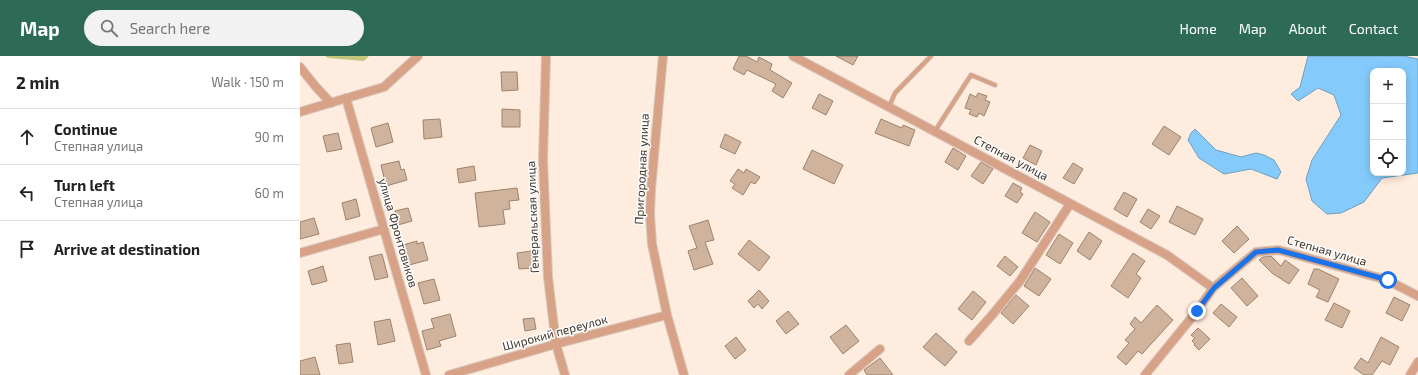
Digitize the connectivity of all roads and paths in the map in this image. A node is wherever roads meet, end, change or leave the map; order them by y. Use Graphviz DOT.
graph roads {
  1 [pos="418,56"];
  2 [pos="546,56"];
  3 [pos="663,56"];
  4 [pos="793,56"];
  5 [pos="931,56"];
  6 [pos="300,67"];
  7 [pos="995,85"];
  8 [pos="346,98"];
  9 [pos="331,103"];
  10 [pos="889,107"];
  11 [pos="300,112"];
  12 [pos="935,132"];
  13 [pos="1070,204"];
  14 [pos="384,229"];
  15 [pos="300,253"];
  16 [pos="1214,288"];
  17 [pos="1418,296"];
  18 [pos="667,315"];
  19 [pos="969,341"];
  20 [pos="556,344"];
  21 [pos="880,349"];
  22 [pos="1418,362"];
  23 [pos="426,375"];
  24 [pos="449,375"];
  25 [pos="565,375"];
  26 [pos="684,375"];
  27 [pos="849,375"];
  28 [pos="1144,375"];
  29 [pos="1410,375"];
  1 -- 8 [label="street"];
  2 -- 20 [label="street, Генеральская улица"];
  3 -- 18 [label="street, Пригородная улица"];
  4 -- 10 [label="street, Степная улица"];
  5 -- 10 [label="lane"];
  6 -- 9 [label="street"];
  7 -- 12 [label="lane"];
  8 -- 9 [label="street"];
  8 -- 14 [label="street, улица Фронтовиков"];
  9 -- 11 [label="street"];
  10 -- 12 [label="street, Степная улица"];
  12 -- 13 [label="street, Степная улица"];
  13 -- 16 [label="street, Степная улица"];
  13 -- 19 [label="street"];
  14 -- 15 [label="street"];
  14 -- 23 [label="street, улица Фронтовиков"];
  16 -- 17 [label="street, Степная улица"];
  16 -- 28 [label="street, Степная улица"];
  18 -- 20 [label="street, Широкий переулок"];
  18 -- 26 [label="street, Пригородная улица"];
  20 -- 24 [label="street, Широкий переулок"];
  20 -- 25 [label="street, Генеральская улица"];
  21 -- 27 [label="street"];
  22 -- 29 [label="street"];
}
